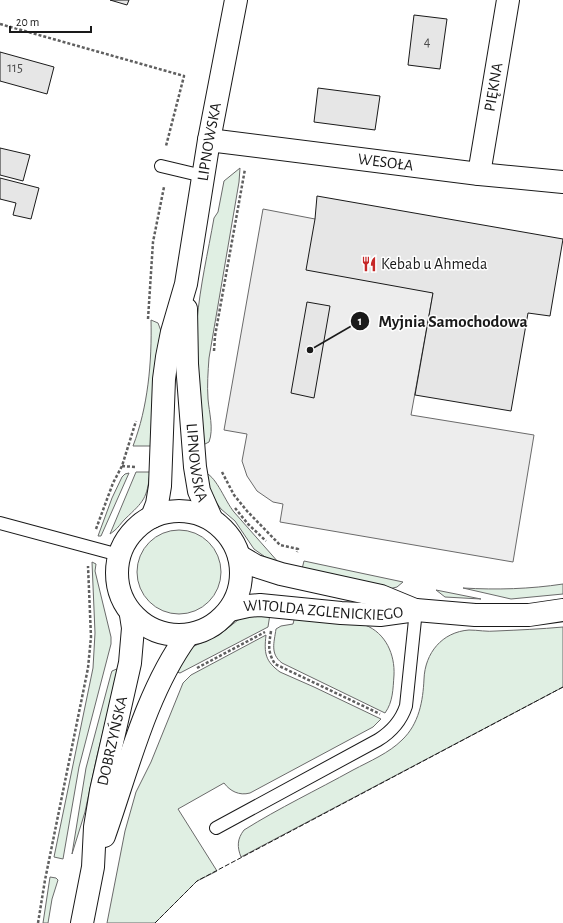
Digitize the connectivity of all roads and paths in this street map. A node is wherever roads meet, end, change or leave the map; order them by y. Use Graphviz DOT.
graph roads {
  1 [pos="236,0"];
  2 [pos="508,0"];
  3 [pos="0,24"];
  4 [pos="209,140"];
  5 [pos="249,145"];
  6 [pos="164,167"];
  7 [pos="479,174"];
  8 [pos="202,176"];
  9 [pos="563,182"];
  10 [pos="186,284"];
  11 [pos="149,308"];
  12 [pos="214,351"];
  13 [pos="122,466"];
  14 [pos="152,517"];
  15 [pos="211,518"];
  16 [pos="0,523"];
  17 [pos="90,547"];
  18 [pos="119,555"];
  19 [pos="239,556"];
  20 [pos="230,610"];
  21 [pos="416,610"];
  22 [pos="563,610"];
  23 [pos="131,615"];
  24 [pos="187,636"];
  25 [pos="216,828"];
  26 [pos="93,868"];
  27 [pos="38,923"];
  28 [pos="82,923"];
  1 -- 4 [label="main road, LIPNOWSKA"];
  2 -- 7 [label="main road, PIĘKNA"];
  3 -- 6 [label="path"];
  4 -- 5 [label="main road, WESOŁA"];
  4 -- 8 [label="main road, LIPNOWSKA"];
  5 -- 7 [label="main road, WESOŁA"];
  5 -- 12 [label="path"];
  6 -- 8 [label="lane"];
  6 -- 11 [label="path"];
  7 -- 9 [label="main road, WESOŁA"];
  8 -- 10 [label="main road, LIPNOWSKA"];
  10 -- 14 [label="main road, LIPNOWSKA"];
  10 -- 15 [label="main road, LIPNOWSKA"];
  13 -- 17 [label="path"];
  14 -- 15 [label="main road"];
  14 -- 18 [label="main road"];
  15 -- 19 [label="main road"];
  16 -- 17 [label="lane"];
  17 -- 18 [label="lane"];
  17 -- 27 [label="path"];
  18 -- 23 [label="main road"];
  19 -- 20 [label="main road"];
  19 -- 21 [label="main road, WITOLDA ZGLENICKIEGO"];
  20 -- 21 [label="main road, WITOLDA ZGLENICKIEGO"];
  20 -- 24 [label="main road"];
  21 -- 22 [label="main road, WITOLDA ZGLENICKIEGO"];
  21 -- 25 [label="lane"];
  23 -- 24 [label="main road"];
  23 -- 26 [label="main road, DOBRZYŃSKA"];
  24 -- 26 [label="main road, DOBRZYŃSKA"];
  26 -- 28 [label="main road, DOBRZYŃSKA"];
}
